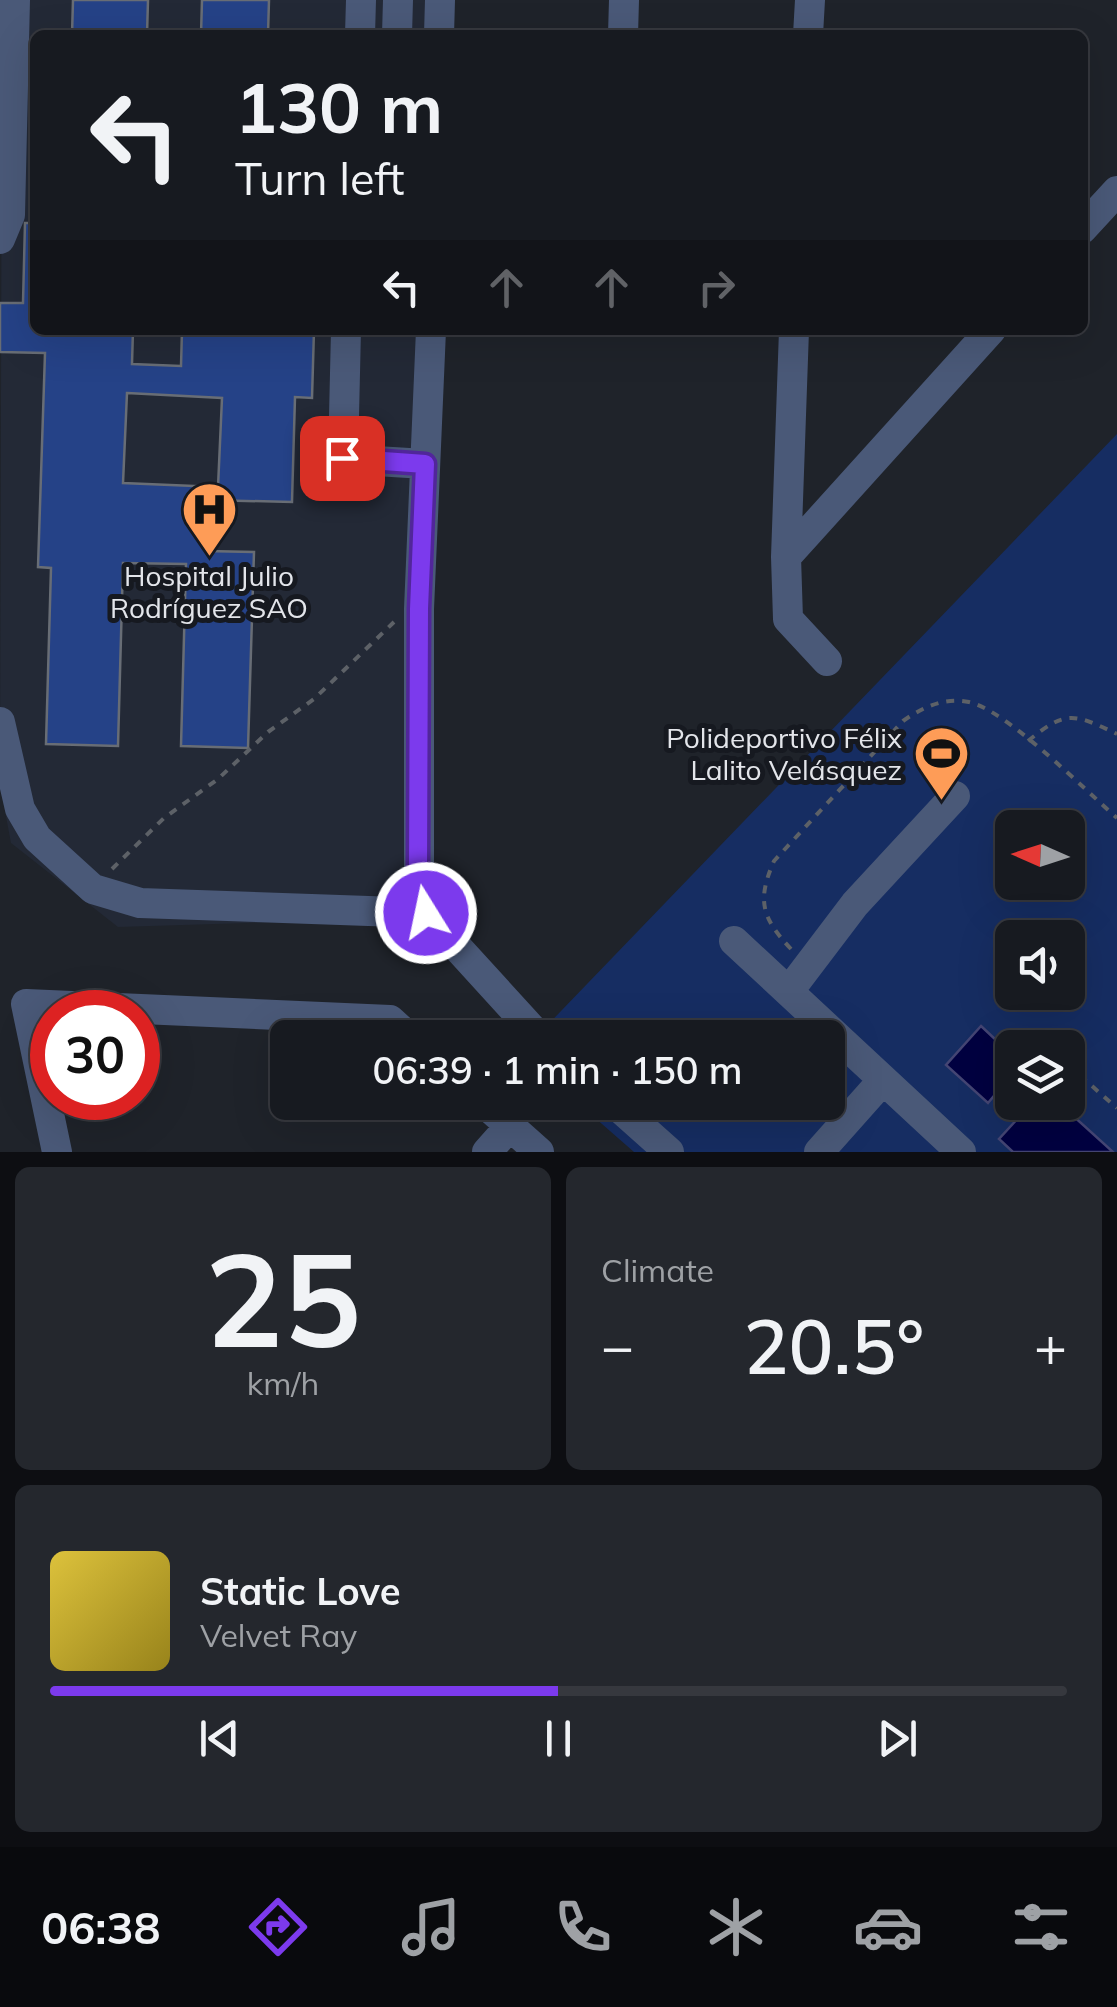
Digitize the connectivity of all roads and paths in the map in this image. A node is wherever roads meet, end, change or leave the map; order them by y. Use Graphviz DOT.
graph roads {
  1 [pos="15,0"];
  2 [pos="361,0"];
  3 [pos="398,0"];
  4 [pos="440,0"];
  5 [pos="624,0"];
  6 [pos="810,0"];
  7 [pos="360,30"];
  8 [pos="398,30"];
  9 [pos="439,30"];
  10 [pos="624,30"];
  11 [pos="808,30"];
  12 [pos="1117,191"];
  13 [pos="1088,222"];
  14 [pos="0,239"];
  15 [pos="346,335"];
  16 [pos="430,335"];
  17 [pos="794,335"];
  18 [pos="987,335"];
  19 [pos="425,464"];
  20 [pos="786,558"];
  21 [pos="419,609"];
  22 [pos="828,661"];
  23 [pos="0,722"];
  24 [pos="1117,734"];
  25 [pos="1028,741"];
  26 [pos="955,796"];
  27 [pos="1117,818"];
  28 [pos="93,889"];
  29 [pos="426,913"];
  30 [pos="734,941"];
  31 [pos="808,966"];
  32 [pos="789,991"];
  33 [pos="390,1020"];
  34 [pos="524,1020"];
  35 [pos="884,1080"];
  36 [pos="1085,1080"];
  37 [pos="1117,1108"];
  38 [pos="503,1120"];
  39 [pos="633,1120"];
  40 [pos="510,1126"];
  41 [pos="57,1152"];
  42 [pos="487,1152"];
  43 [pos="538,1152"];
  44 [pos="669,1152"];
  45 [pos="819,1152"];
  46 [pos="961,1152"];
  1 -- 14 [label="street"];
  2 -- 7 [label="street"];
  3 -- 8 [label="street"];
  4 -- 9 [label="street"];
  5 -- 10 [label="street"];
  6 -- 11 [label="street"];
  12 -- 13 [label="street"];
  15 -- 19 [label="street"];
  16 -- 19 [label="street"];
  17 -- 20 [label="street"];
  18 -- 20 [label="street"];
  19 -- 21 [label="street"];
  20 -- 22 [label="street"];
  21 -- 28 [label="path"];
  21 -- 29 [label="street"];
  23 -- 28 [label="street"];
  24 -- 25 [label="path"];
  25 -- 27 [label="path"];
  25 -- 31 [label="path"];
  26 -- 31 [label="street"];
  28 -- 29 [label="street"];
  29 -- 34 [label="street"];
  30 -- 32 [label="street"];
  31 -- 32 [label="street"];
  32 -- 35 [label="street"];
  33 -- 41 [label="street"];
  35 -- 45 [label="street"];
  35 -- 46 [label="street"];
  36 -- 37 [label="path"];
  38 -- 40 [label="street"];
  39 -- 44 [label="street"];
  40 -- 42 [label="street"];
  40 -- 43 [label="street"];
}
